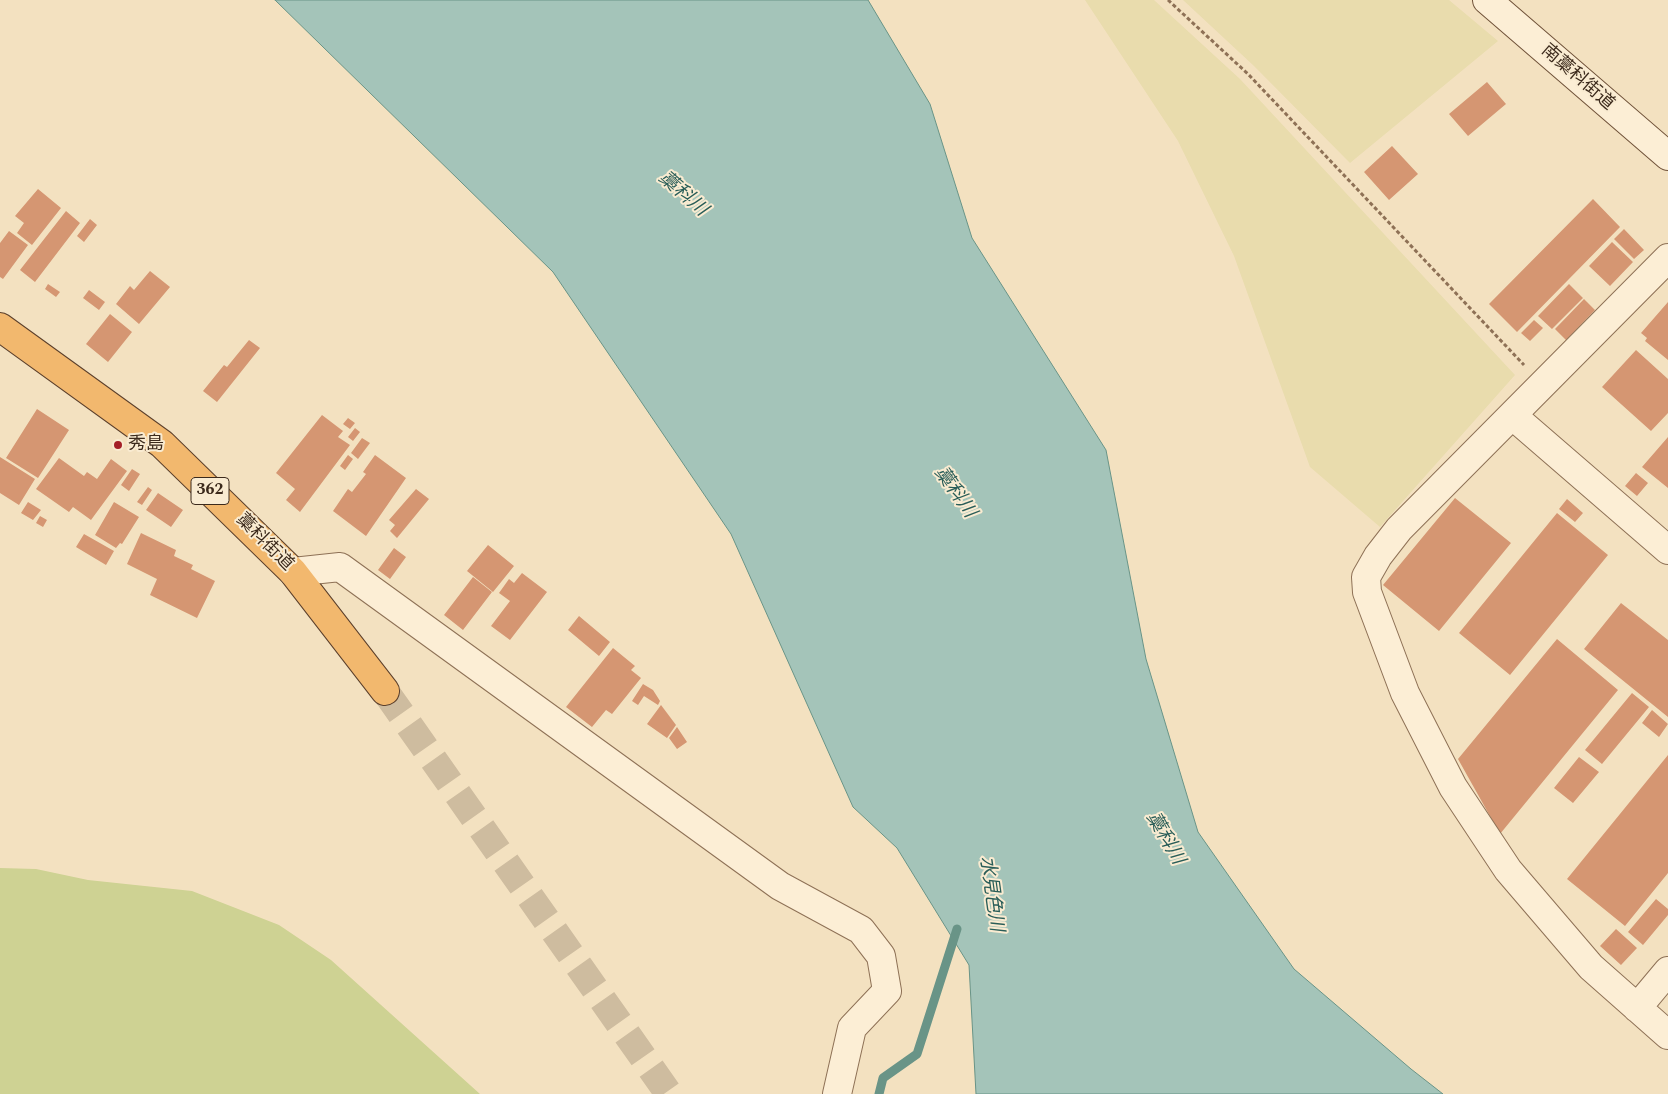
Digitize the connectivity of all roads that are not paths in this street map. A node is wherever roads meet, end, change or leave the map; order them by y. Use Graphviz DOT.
graph roads {
  1 [pos="1487,0"];
  2 [pos="1668,156"];
  3 [pos="1668,258"];
  4 [pos="0,327"];
  5 [pos="1513,416"];
  6 [pos="1668,550"];
  7 [pos="293,572"];
  8 [pos="386,691"];
  9 [pos="1668,971"];
  10 [pos="1637,1008"];
  11 [pos="1668,1035"];
  12 [pos="837,1094"];
  1 -- 2 [label="street, 南藁科街道"];
  3 -- 5 [label="street"];
  4 -- 7 [label="highway, 藁科街道 / 362"];
  5 -- 6 [label="street"];
  5 -- 10 [label="street"];
  7 -- 8 [label="highway, 藁科街道 / 362"];
  7 -- 12 [label="street"];
  9 -- 10 [label="street"];
  10 -- 11 [label="street"];
}
